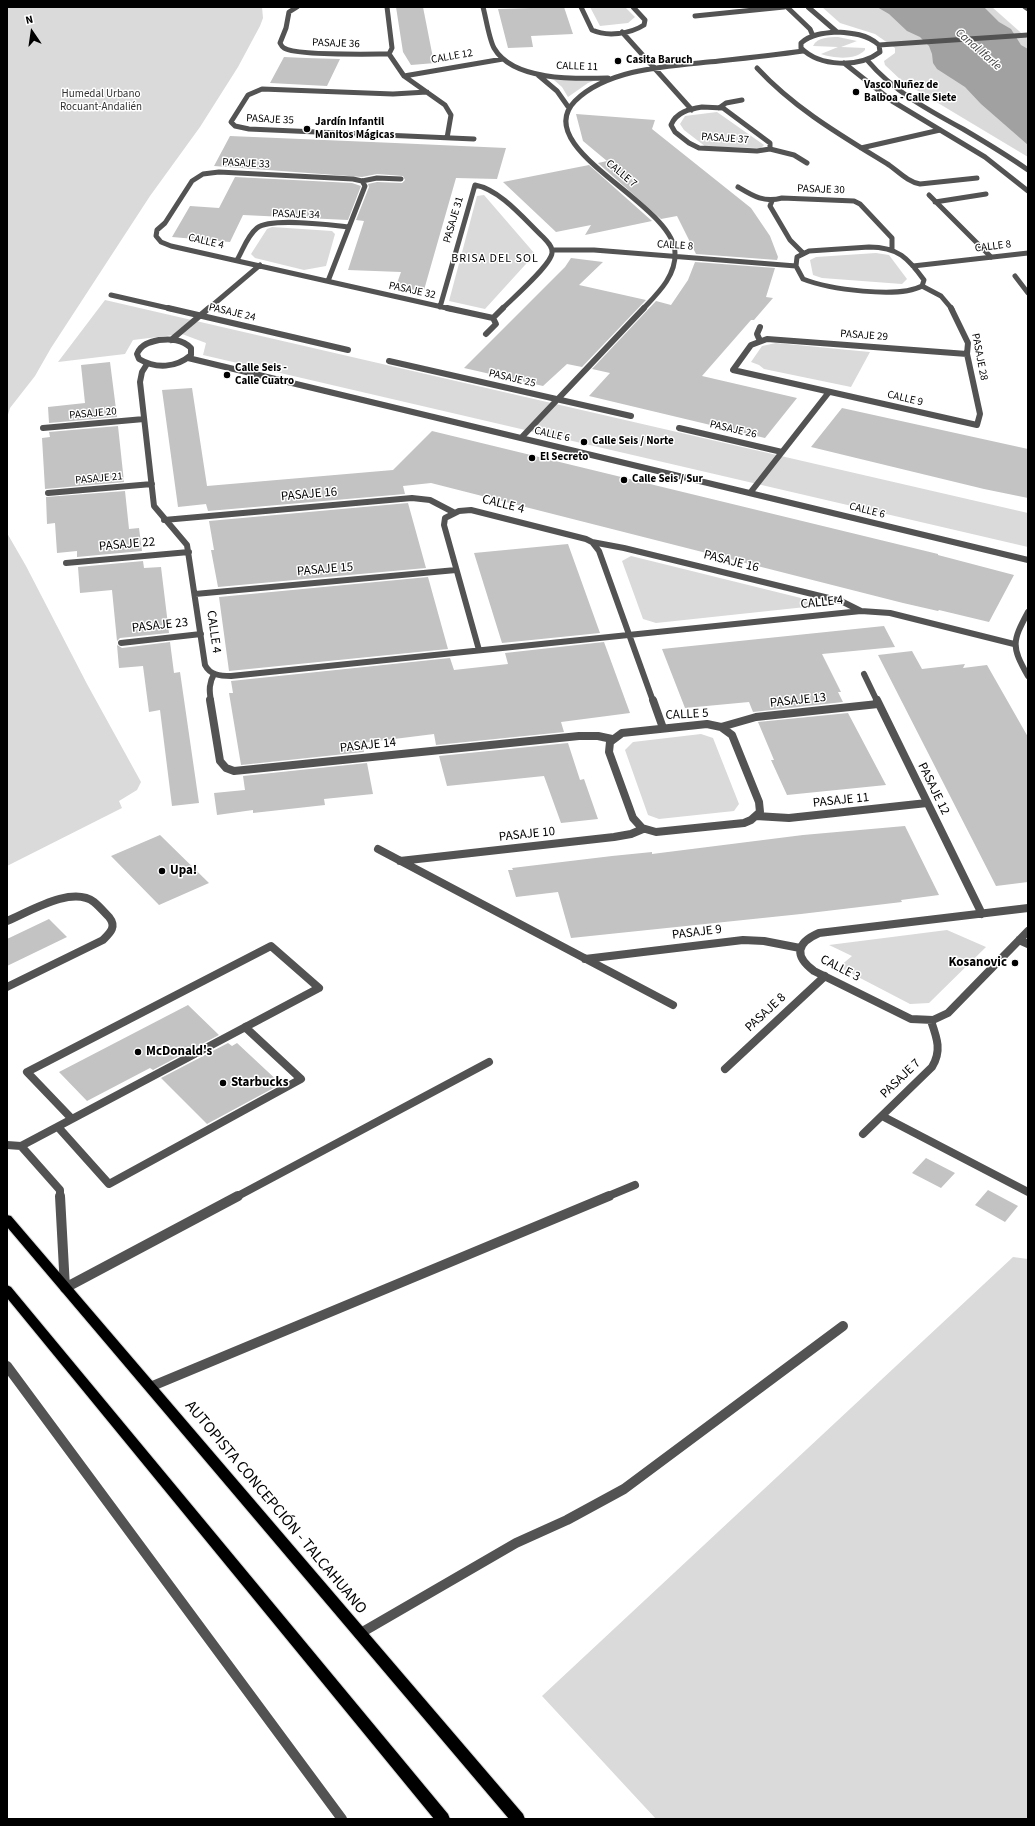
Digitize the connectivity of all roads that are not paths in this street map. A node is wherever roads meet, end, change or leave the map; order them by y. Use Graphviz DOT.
graph roads {
  1 [pos="297,7"];
  2 [pos="386,7"];
  3 [pos="483,7"];
  4 [pos="581,7"];
  5 [pos="633,7"];
  6 [pos="784,7"];
  7 [pos="787,7"];
  8 [pos="808,7"];
  9 [pos="1025,7"];
  10 [pos="1028,9"];
  11 [pos="695,16"];
  12 [pos="622,32"];
  13 [pos="837,32"];
  14 [pos="1025,35"];
  15 [pos="813,36"];
  16 [pos="879,45"];
  17 [pos="803,51"];
  18 [pos="389,54"];
  19 [pos="503,59"];
  20 [pos="867,60"];
  21 [pos="844,63"];
  22 [pos="757,68"];
  23 [pos="657,69"];
  24 [pos="538,75"];
  25 [pos="404,76"];
  26 [pos="615,78"];
  27 [pos="427,92"];
  28 [pos="742,100"];
  29 [pos="569,108"];
  30 [pos="719,108"];
  31 [pos="692,110"];
  32 [pos="940,130"];
  33 [pos="447,138"];
  34 [pos="474,139"];
  35 [pos="861,148"];
  36 [pos="770,149"];
  37 [pos="808,163"];
  38 [pos="1028,170"];
  39 [pos="977,178"];
  40 [pos="401,180"];
  41 [pos="362,181"];
  42 [pos="738,187"];
  43 [pos="1028,191"];
  44 [pos="986,194"];
  45 [pos="929,196"];
  46 [pos="772,201"];
  47 [pos="935,202"];
  48 [pos="349,227"];
  49 [pos="157,230"];
  50 [pos="892,249"];
  51 [pos="552,250"];
  52 [pos="803,253"];
  53 [pos="1028,253"];
  54 [pos="676,256"];
  55 [pos="991,257"];
  56 [pos="237,260"];
  57 [pos="260,266"];
  58 [pos="796,266"];
  59 [pos="913,266"];
  60 [pos="1015,276"];
  61 [pos="328,281"];
  62 [pos="922,286"];
  63 [pos="1028,292"];
  64 [pos="111,295"];
  65 [pos="440,307"];
  66 [pos="200,316"];
  67 [pos="493,318"];
  68 [pos="760,328"];
  69 [pos="486,334"];
  70 [pos="171,340"];
  71 [pos="760,341"];
  72 [pos="348,350"];
  73 [pos="967,354"];
  74 [pos="188,358"];
  75 [pos="389,361"];
  76 [pos="147,364"];
  77 [pos="828,392"];
  78 [pos="558,399"];
  79 [pos="631,416"];
  80 [pos="144,419"];
  81 [pos="977,425"];
  82 [pos="43,428"];
  83 [pos="679,428"];
  84 [pos="520,438"];
  85 [pos="782,452"];
  86 [pos="152,484"];
  87 [pos="48,493"];
  88 [pos="750,493"];
  89 [pos="453,512"];
  90 [pos="164,520"];
  91 [pos="592,542"];
  92 [pos="189,552"];
  93 [pos="1028,560"];
  94 [pos="66,563"];
  95 [pos="456,570"];
  96 [pos="195,594"];
  97 [pos="861,612"];
  98 [pos="1028,612"];
  99 [pos="201,634"];
  100 [pos="629,635"];
  101 [pos="121,643"];
  102 [pos="1014,644"];
  103 [pos="479,650"];
  104 [pos="214,674"];
  105 [pos="864,674"];
  106 [pos="1028,676"];
  107 [pos="878,704"];
  108 [pos="721,727"];
  109 [pos="663,728"];
  110 [pos="612,739"];
  111 [pos="928,803"];
  112 [pos="756,816"];
  113 [pos="643,829"];
  114 [pos="378,849"];
  115 [pos="400,861"];
  116 [pos="1028,908"];
  117 [pos="982,914"];
  118 [pos="7,921"];
  119 [pos="1028,931"];
  120 [pos="1019,940"];
  121 [pos="1028,944"];
  122 [pos="800,948"];
  123 [pos="585,959"];
  124 [pos="825,976"];
  125 [pos="7,987"];
  126 [pos="673,1005"];
  127 [pos="931,1021"];
  128 [pos="245,1027"];
  129 [pos="489,1062"];
  130 [pos="725,1069"];
  131 [pos="885,1113"];
  132 [pos="72,1119"];
  133 [pos="58,1127"];
  134 [pos="863,1134"];
  135 [pos="7,1145"];
  136 [pos="21,1146"];
  137 [pos="635,1185"];
  138 [pos="1028,1192"];
  139 [pos="7,1219"];
  140 [pos="65,1288"];
  141 [pos="7,1290"];
  142 [pos="843,1326"];
  143 [pos="7,1366"];
  144 [pos="150,1387"];
  145 [pos="359,1634"];
  146 [pos="342,1819"];
  147 [pos="443,1819"];
  148 [pos="518,1819"];
  1 -- 18 [label="street, PASAJE 36"];
  2 -- 18 [label="street"];
  3 -- 19 [label="street"];
  4 -- 12 [label="street"];
  5 -- 12 [label="street"];
  6 -- 11 [label="street"];
  7 -- 15 [label="street"];
  8 -- 13 [label="street"];
  9 -- 10 [label="street"];
  12 -- 23 [label="street"];
  13 -- 15 [label="street"];
  13 -- 16 [label="street"];
  14 -- 16 [label="street"];
  15 -- 17 [label="street"];
  16 -- 20 [label="street"];
  17 -- 21 [label="street"];
  17 -- 23 [label="street"];
  18 -- 25 [label="street"];
  19 -- 24 [label="street, CALLE 11"];
  19 -- 25 [label="street, CALLE 12"];
  20 -- 21 [label="street"];
  20 -- 38 [label="street"];
  21 -- 32 [label="street"];
  22 -- 35 [label="street"];
  23 -- 26 [label="street"];
  23 -- 31 [label="street"];
  24 -- 26 [label="street, CALLE 11"];
  24 -- 29 [label="street, CALLE 11"];
  25 -- 27 [label="street"];
  26 -- 29 [label="street"];
  27 -- 33 [label="street"];
  27 -- 33 [label="street, PASAJE 35"];
  28 -- 30 [label="street, PASAJE 37"];
  29 -- 54 [label="street, CALLE 7"];
  30 -- 31 [label="street, PASAJE 37"];
  30 -- 36 [label="street, PASAJE 37"];
  31 -- 36 [label="street, PASAJE 37"];
  32 -- 35 [label="street"];
  32 -- 43 [label="street"];
  33 -- 34 [label="street, PASAJE 35"];
  35 -- 39 [label="street"];
  36 -- 37 [label="street, PASAJE 37"];
  40 -- 41 [label="street, PASAJE 33"];
  41 -- 48 [label="street"];
  41 -- 49 [label="street, PASAJE 33"];
  42 -- 46 [label="street, PASAJE 30"];
  44 -- 47 [label="street"];
  45 -- 47 [label="street"];
  46 -- 50 [label="street, PASAJE 30"];
  46 -- 52 [label="street"];
  47 -- 55 [label="street"];
  48 -- 56 [label="street, PASAJE 34"];
  48 -- 61 [label="street"];
  49 -- 56 [label="street, CALLE 4"];
  50 -- 52 [label="street"];
  50 -- 59 [label="street"];
  51 -- 54 [label="street, CALLE 8"];
  51 -- 65 [label="street, PASAJE 31"];
  51 -- 67 [label="street"];
  52 -- 58 [label="street"];
  53 -- 55 [label="street, CALLE 8"];
  54 -- 58 [label="street, CALLE 8"];
  54 -- 78 [label="street"];
  55 -- 59 [label="street, CALLE 8"];
  56 -- 57 [label="street, CALLE 4"];
  57 -- 61 [label="street, CALLE 4"];
  57 -- 66 [label="street"];
  58 -- 62 [label="street"];
  59 -- 62 [label="street"];
  60 -- 63 [label="street"];
  61 -- 65 [label="street, PASAJE 32"];
  62 -- 73 [label="street, PASAJE 28"];
  64 -- 66 [label="street, PASAJE 24"];
  65 -- 67 [label="street, PASAJE 32"];
  66 -- 70 [label="street"];
  66 -- 72 [label="street, PASAJE 24"];
  67 -- 69 [label="street"];
  68 -- 71 [label="street"];
  70 -- 74 [label="street"];
  70 -- 76 [label="street"];
  71 -- 73 [label="street, PASAJE 29"];
  71 -- 77 [label="street, CALLE 9"];
  73 -- 81 [label="street, PASAJE 28"];
  74 -- 76 [label="street"];
  74 -- 84 [label="street, CALLE 6"];
  75 -- 78 [label="street, PASAJE 25"];
  76 -- 80 [label="street, CALLE 4"];
  77 -- 81 [label="street, CALLE 9"];
  77 -- 85 [label="street"];
  78 -- 79 [label="street, PASAJE 25"];
  78 -- 84 [label="street"];
  80 -- 82 [label="street, PASAJE 20"];
  80 -- 86 [label="street, CALLE 4"];
  83 -- 85 [label="street, PASAJE 26"];
  84 -- 88 [label="street, CALLE 6"];
  85 -- 88 [label="street"];
  86 -- 87 [label="street, PASAJE 21"];
  86 -- 90 [label="street, CALLE 4"];
  88 -- 93 [label="street, CALLE 6"];
  89 -- 90 [label="street, PASAJE 16"];
  89 -- 91 [label="street, CALLE 4"];
  89 -- 95 [label="street"];
  90 -- 92 [label="street, CALLE 4"];
  91 -- 97 [label="street, PASAJE 16"];
  91 -- 100 [label="street"];
  92 -- 94 [label="street, PASAJE 22"];
  92 -- 96 [label="street, CALLE 4"];
  95 -- 96 [label="street, PASAJE 15"];
  95 -- 103 [label="street"];
  96 -- 99 [label="street, CALLE 4"];
  97 -- 100 [label="street, CALLE 4"];
  97 -- 102 [label="street, CALLE 4"];
  98 -- 102 [label="street"];
  99 -- 101 [label="street, PASAJE 23"];
  99 -- 104 [label="street, CALLE 4"];
  100 -- 103 [label="street, CALLE 4"];
  100 -- 109 [label="street"];
  102 -- 106 [label="street"];
  103 -- 104 [label="street, CALLE 4"];
  104 -- 110 [label="street, PASAJE 14"];
  105 -- 107 [label="street, PASAJE 12"];
  107 -- 108 [label="street, PASAJE 13"];
  107 -- 111 [label="street, PASAJE 12"];
  108 -- 109 [label="street, CALLE 5"];
  108 -- 112 [label="street, CALLE 5"];
  109 -- 110 [label="street, CALLE 5"];
  110 -- 113 [label="street"];
  111 -- 112 [label="street, PASAJE 11"];
  111 -- 117 [label="street, PASAJE 12"];
  112 -- 113 [label="street"];
  113 -- 115 [label="street, PASAJE 10"];
  114 -- 115 [label="street"];
  115 -- 123 [label="street"];
  116 -- 117 [label="street"];
  117 -- 122 [label="street"];
  118 -- 125 [label="street"];
  119 -- 120 [label="street"];
  120 -- 121 [label="street"];
  120 -- 127 [label="street"];
  122 -- 123 [label="street, PASAJE 9"];
  122 -- 124 [label="street, CALLE 3"];
  123 -- 126 [label="street"];
  124 -- 127 [label="street, CALLE 3"];
  124 -- 130 [label="street, PASAJE 8"];
  127 -- 131 [label="street, PASAJE 7"];
  128 -- 132 [label="street"];
  128 -- 132 [label="street"];
  128 -- 133 [label="street"];
  129 -- 140 [label="street"];
  131 -- 134 [label="street, PASAJE 7"];
  131 -- 138 [label="street"];
  132 -- 133 [label="street"];
  133 -- 136 [label="street"];
  135 -- 136 [label="street"];
  136 -- 140 [label="street"];
  137 -- 144 [label="street"];
  139 -- 140 [label="main road, AUTOPISTA CONCEPCIÓN - TALCAHUANO"];
  140 -- 144 [label="main road, AUTOPISTA CONCEPCIÓN - TALCAHUANO"];
  141 -- 147 [label="main road"];
  142 -- 145 [label="street"];
  143 -- 146 [label="street"];
  144 -- 145 [label="main road, AUTOPISTA CONCEPCIÓN - TALCAHUANO"];
  145 -- 148 [label="main road, AUTOPISTA CONCEPCIÓN - TALCAHUANO"];
}
